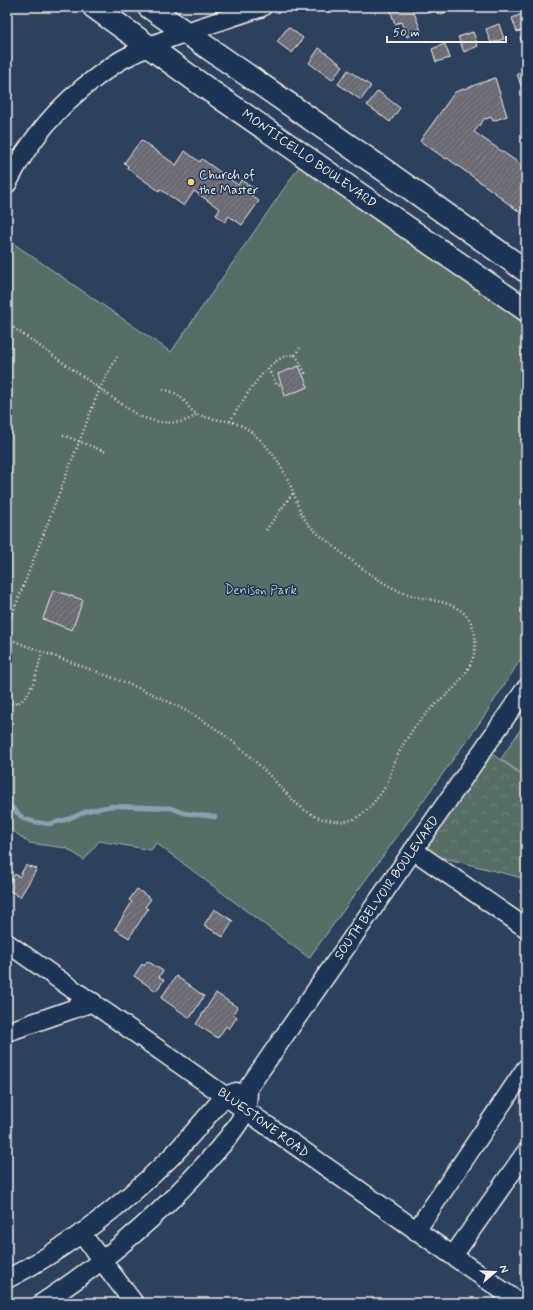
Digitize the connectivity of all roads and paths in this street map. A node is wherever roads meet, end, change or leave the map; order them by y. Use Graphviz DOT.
graph roads {
  1 [pos="94,7"];
  2 [pos="149,7"];
  3 [pos="262,7"];
  4 [pos="186,33"];
  5 [pos="149,46"];
  6 [pos="7,184"];
  7 [pos="526,271"];
  8 [pos="526,310"];
  9 [pos="7,323"];
  10 [pos="300,348"];
  11 [pos="295,355"];
  12 [pos="117,357"];
  13 [pos="268,369"];
  14 [pos="302,374"];
  15 [pos="281,384"];
  16 [pos="100,388"];
  17 [pos="161,389"];
  18 [pos="196,415"];
  19 [pos="230,421"];
  20 [pos="63,435"];
  21 [pos="79,442"];
  22 [pos="106,452"];
  23 [pos="293,492"];
  24 [pos="266,530"];
  25 [pos="7,628"];
  26 [pos="7,638"];
  27 [pos="42,653"];
  28 [pos="526,688"];
  29 [pos="7,703"];
  30 [pos="413,850"];
  31 [pos="526,928"];
  32 [pos="7,943"];
  33 [pos="93,1002"];
  34 [pos="7,1032"];
  35 [pos="526,1068"];
  36 [pos="248,1088"];
  37 [pos="225,1096"];
  38 [pos="246,1111"];
  39 [pos="526,1152"];
  40 [pos="416,1231"];
  41 [pos="81,1233"];
  42 [pos="453,1256"];
  43 [pos="102,1260"];
  44 [pos="7,1279"];
  45 [pos="42,1303"];
  46 [pos="134,1303"];
  47 [pos="520,1303"];
  1 -- 5 [label="main road, MONTICELLO BOULEVARD"];
  2 -- 4 [label="main road"];
  3 -- 4 [label="street"];
  4 -- 5 [label="street"];
  4 -- 7 [label="main road"];
  5 -- 6 [label="street"];
  5 -- 8 [label="main road, MONTICELLO BOULEVARD"];
  9 -- 16 [label="path"];
  10 -- 11 [label="path"];
  11 -- 13 [label="path"];
  11 -- 14 [label="path"];
  12 -- 16 [label="path"];
  13 -- 15 [label="path"];
  13 -- 19 [label="path"];
  16 -- 18 [label="path"];
  16 -- 21 [label="path"];
  17 -- 18 [label="path"];
  18 -- 19 [label="path"];
  19 -- 23 [label="path"];
  20 -- 21 [label="path"];
  21 -- 22 [label="path"];
  21 -- 25 [label="path"];
  23 -- 24 [label="path"];
  23 -- 27 [label="path"];
  26 -- 27 [label="path"];
  27 -- 29 [label="path"];
  28 -- 30 [label="street, SOUTH BELVOIR BOULEVARD"];
  30 -- 31 [label="street"];
  30 -- 36 [label="street, SOUTH BELVOIR BOULEVARD"];
  32 -- 33 [label="street, BLUESTONE ROAD"];
  33 -- 34 [label="street"];
  33 -- 37 [label="street, BLUESTONE ROAD"];
  35 -- 40 [label="street"];
  36 -- 37 [label="street"];
  36 -- 38 [label="street, SOUTH BELVOIR BOULEVARD"];
  37 -- 38 [label="street, BLUESTONE ROAD"];
  37 -- 41 [label="street"];
  38 -- 40 [label="street, BLUESTONE ROAD"];
  38 -- 43 [label="street"];
  39 -- 42 [label="street"];
  40 -- 42 [label="street, BLUESTONE ROAD"];
  41 -- 43 [label="street"];
  41 -- 44 [label="street"];
  42 -- 47 [label="street, BLUESTONE ROAD"];
  43 -- 45 [label="street"];
  43 -- 46 [label="street"];
}
